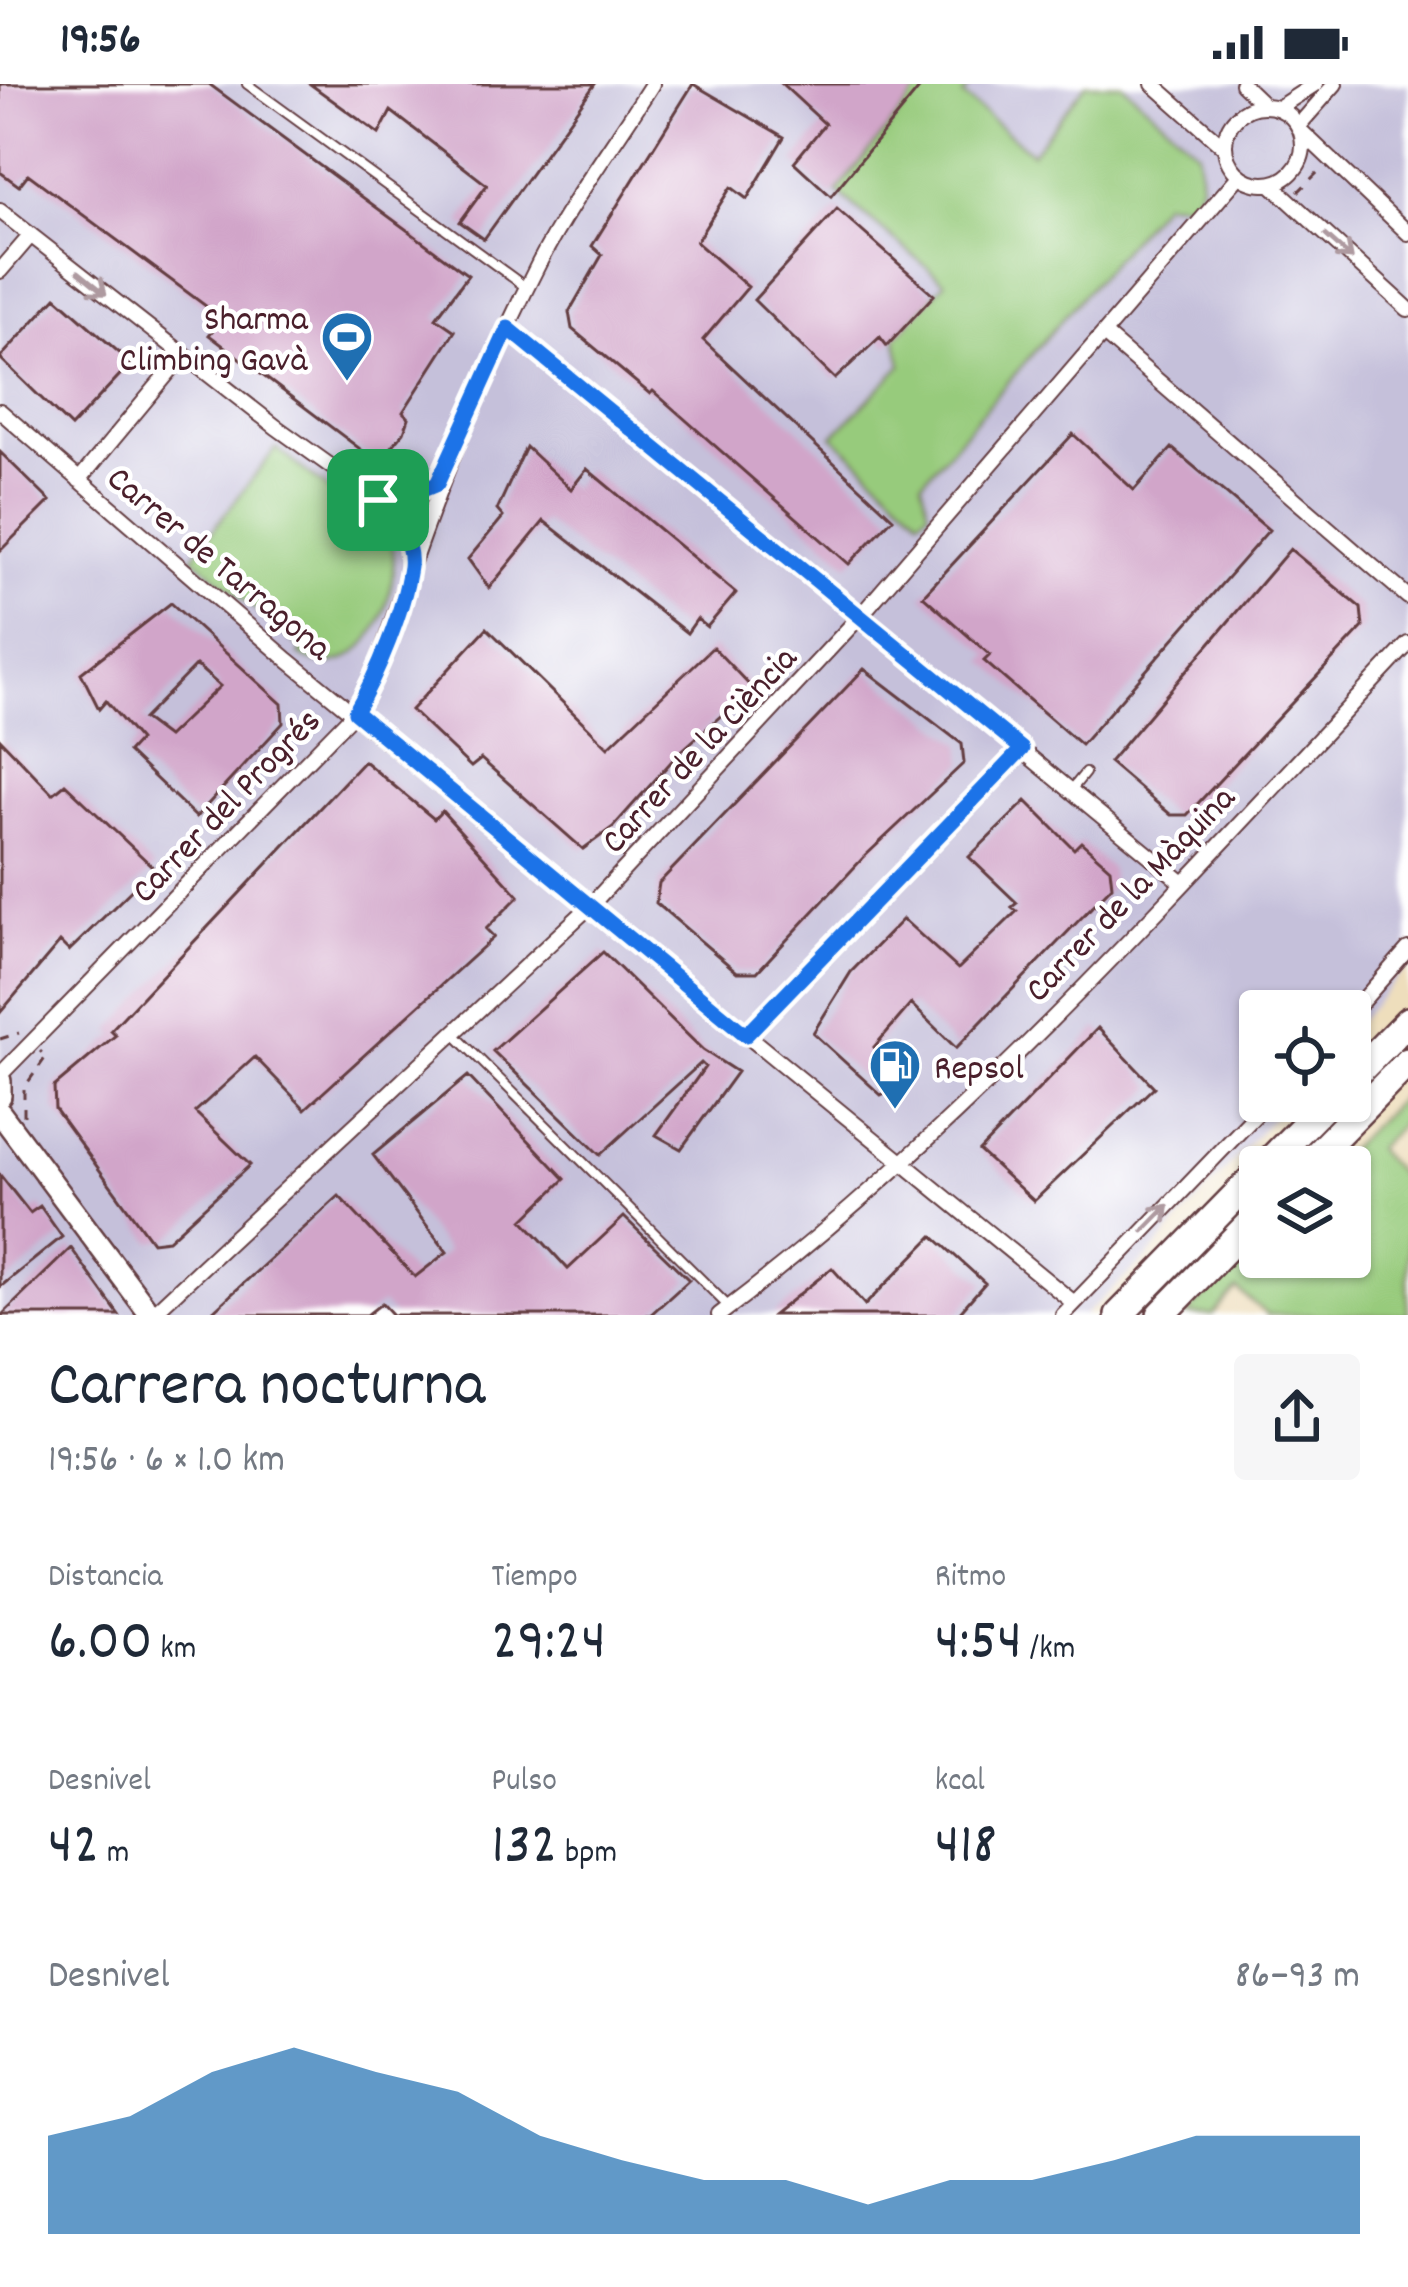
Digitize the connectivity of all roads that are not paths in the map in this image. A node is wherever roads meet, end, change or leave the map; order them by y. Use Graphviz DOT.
graph roads {
  1 [pos="247,84"];
  2 [pos="652,84"];
  3 [pos="1153,84"];
  4 [pos="1241,84"];
  5 [pos="1315,84"];
  6 [pos="1335,84"];
  7 [pos="1271,106"];
  8 [pos="1301,129"];
  9 [pos="1225,148"];
  10 [pos="1239,176"];
  11 [pos="1271,184"];
  12 [pos="0,211"];
  13 [pos="1408,233"];
  14 [pos="31,235"];
  15 [pos="0,271"];
  16 [pos="527,288"];
  17 [pos="1408,310"];
  18 [pos="508,328"];
  19 [pos="1105,335"];
  20 [pos="183,355"];
  21 [pos="0,411"];
  22 [pos="79,480"];
  23 [pos="437,484"];
  24 [pos="378,500"];
  25 [pos="1308,511"];
  26 [pos="1297,524"];
  27 [pos="411,565"];
  28 [pos="1408,597"];
  29 [pos="862,614"];
  30 [pos="1408,644"];
  31 [pos="355,712"];
  32 [pos="1022,749"];
  33 [pos="1085,772"];
  34 [pos="1071,790"];
  35 [pos="1183,884"];
  36 [pos="589,907"];
  37 [pos="1408,950"];
  38 [pos="1371,991"];
  39 [pos="1408,1021"];
  40 [pos="454,1034"];
  41 [pos="746,1035"];
  42 [pos="1371,1059"];
  43 [pos="1408,1062"];
  44 [pos="0,1078"];
  45 [pos="0,1096"];
  46 [pos="0,1113"];
  47 [pos="1249,1122"];
  48 [pos="1308,1122"];
  49 [pos="1285,1146"];
  50 [pos="1326,1146"];
  51 [pos="900,1165"];
  52 [pos="1239,1192"];
  53 [pos="1239,1235"];
  54 [pos="1074,1303"];
  55 [pos="724,1311"];
  56 [pos="151,1315"];
  57 [pos="1063,1315"];
  58 [pos="1119,1315"];
  59 [pos="1161,1315"];
  1 -- 16 [label="lane"];
  2 -- 16 [label="street, Carrer del Progrés"];
  3 -- 9 [label="street"];
  4 -- 7 [label="street"];
  5 -- 7 [label="street"];
  6 -- 8 [label="street"];
  7 -- 8 [label="street"];
  7 -- 9 [label="street"];
  8 -- 11 [label="street"];
  8 -- 13 [label="street"];
  9 -- 10 [label="street"];
  10 -- 11 [label="street"];
  10 -- 19 [label="street, Carrer de la Ciència"];
  11 -- 17 [label="street, one-way"];
  12 -- 14 [label="street"];
  14 -- 15 [label="street"];
  14 -- 20 [label="street, one-way"];
  16 -- 18 [label="street, Carrer del Progrés"];
  18 -- 23 [label="street, Carrer del Progrés"];
  18 -- 29 [label="street"];
  19 -- 25 [label="street"];
  19 -- 29 [label="street, Carrer de la Ciència"];
  20 -- 22 [label="street"];
  20 -- 24 [label="street"];
  21 -- 22 [label="street, Carrer de Tarragona"];
  22 -- 31 [label="street, Carrer de Tarragona"];
  23 -- 24 [label="street"];
  23 -- 27 [label="street, Carrer del Progrés"];
  24 -- 27 [label="street"];
  25 -- 26 [label="lane"];
  25 -- 28 [label="street"];
  27 -- 31 [label="street, Carrer del Progrés"];
  29 -- 32 [label="street"];
  29 -- 36 [label="street, Carrer de la Ciència"];
  30 -- 35 [label="street, Carrer de la Màquina"];
  31 -- 36 [label="street, Carrer de Tarragona"];
  31 -- 44 [label="street, Carrer del Progrés"];
  32 -- 34 [label="street"];
  32 -- 41 [label="street"];
  33 -- 34 [label="lane"];
  34 -- 35 [label="street"];
  35 -- 51 [label="street, Carrer de la Màquina"];
  36 -- 40 [label="street, Carrer de la Ciència"];
  36 -- 41 [label="street, Carrer de Tarragona"];
  37 -- 38 [label="street"];
  39 -- 42 [label="highway"];
  40 -- 55 [label="lane"];
  40 -- 56 [label="street, Carrer de la Ciència"];
  41 -- 51 [label="street, Carrer de Tarragona"];
  43 -- 50 [label="highway"];
  44 -- 45 [label="street"];
  46 -- 56 [label="street"];
  54 -- 47 [label="street, one-way"];
  48 -- 49 [label="highway"];
  51 -- 54 [label="street, Carrer de Tarragona"];
  51 -- 55 [label="street, Carrer de la Màquina"];
  52 -- 58 [label="highway"];
  53 -- 59 [label="highway"];
  54 -- 57 [label="street"];
}
